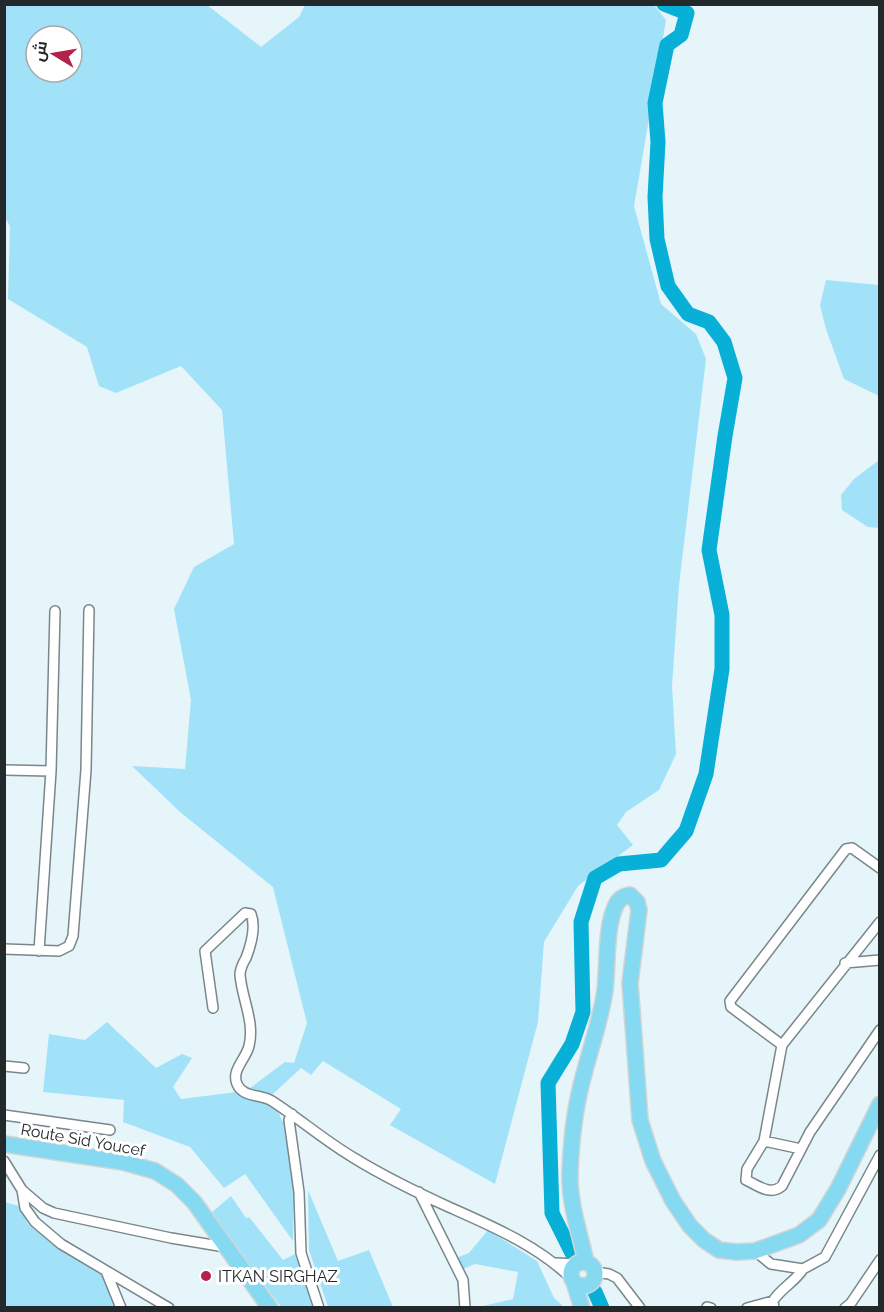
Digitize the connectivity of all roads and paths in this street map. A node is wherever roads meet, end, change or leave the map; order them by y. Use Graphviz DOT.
graph roads {
  1 [pos="89,610"];
  2 [pos="55,611"];
  3 [pos="4,770"];
  4 [pos="51,771"];
  5 [pos="879,868"];
  6 [pos="879,922"];
  7 [pos="4,949"];
  8 [pos="39,951"];
  9 [pos="879,960"];
  10 [pos="845,963"];
  11 [pos="879,970"];
  12 [pos="213,1008"];
  13 [pos="879,1030"];
  14 [pos="782,1045"];
  15 [pos="4,1066"];
  16 [pos="24,1068"];
  17 [pos="879,1104"];
  18 [pos="292,1114"];
  19 [pos="4,1115"];
  20 [pos="110,1130"];
  21 [pos="764,1141"];
  22 [pos="4,1144"];
  23 [pos="801,1149"];
  24 [pos="879,1155"];
  25 [pos="4,1161"];
  26 [pos="22,1190"];
  27 [pos="419,1192"];
  28 [pos="225,1247"];
  29 [pos="754,1251"];
  30 [pos="879,1260"];
  31 [pos="803,1269"];
  32 [pos="106,1270"];
  33 [pos="582,1274"];
  34 [pos="774,1304"];
  35 [pos="850,1306"];
  36 [pos="121,1308"];
  37 [pos="169,1308"];
  38 [pos="270,1308"];
  39 [pos="319,1308"];
  40 [pos="465,1308"];
  41 [pos="582,1308"];
  42 [pos="587,1308"];
  43 [pos="640,1308"];
  44 [pos="747,1308"];
  1 -- 8 [label="street"];
  2 -- 4 [label="street"];
  3 -- 4 [label="street"];
  4 -- 8 [label="street"];
  5 -- 14 [label="street"];
  6 -- 10 [label="street"];
  7 -- 8 [label="street"];
  9 -- 10 [label="street"];
  9 -- 11 [label="street"];
  10 -- 14 [label="street"];
  12 -- 18 [label="street"];
  13 -- 23 [label="street"];
  14 -- 21 [label="street"];
  15 -- 16 [label="street"];
  17 -- 29 [label="main road"];
  18 -- 27 [label="street"];
  18 -- 39 [label="street"];
  19 -- 20 [label="street"];
  21 -- 23 [label="street"];
  21 -- 23 [label="street"];
  22 -- 28 [label="main road, Route Sid Youcef"];
  24 -- 31 [label="street"];
  25 -- 26 [label="street"];
  26 -- 28 [label="street"];
  26 -- 32 [label="street"];
  27 -- 33 [label="street"];
  27 -- 40 [label="street"];
  28 -- 38 [label="main road, Route Sid Youcef"];
  29 -- 31 [label="street"];
  29 -- 33 [label="main road"];
  30 -- 35 [label="street"];
  31 -- 34 [label="street"];
  32 -- 36 [label="street"];
  32 -- 37 [label="street"];
  33 -- 41 [label="main road"];
  33 -- 42 [label="main road"];
  33 -- 43 [label="street"];
  34 -- 44 [label="street"];
}
